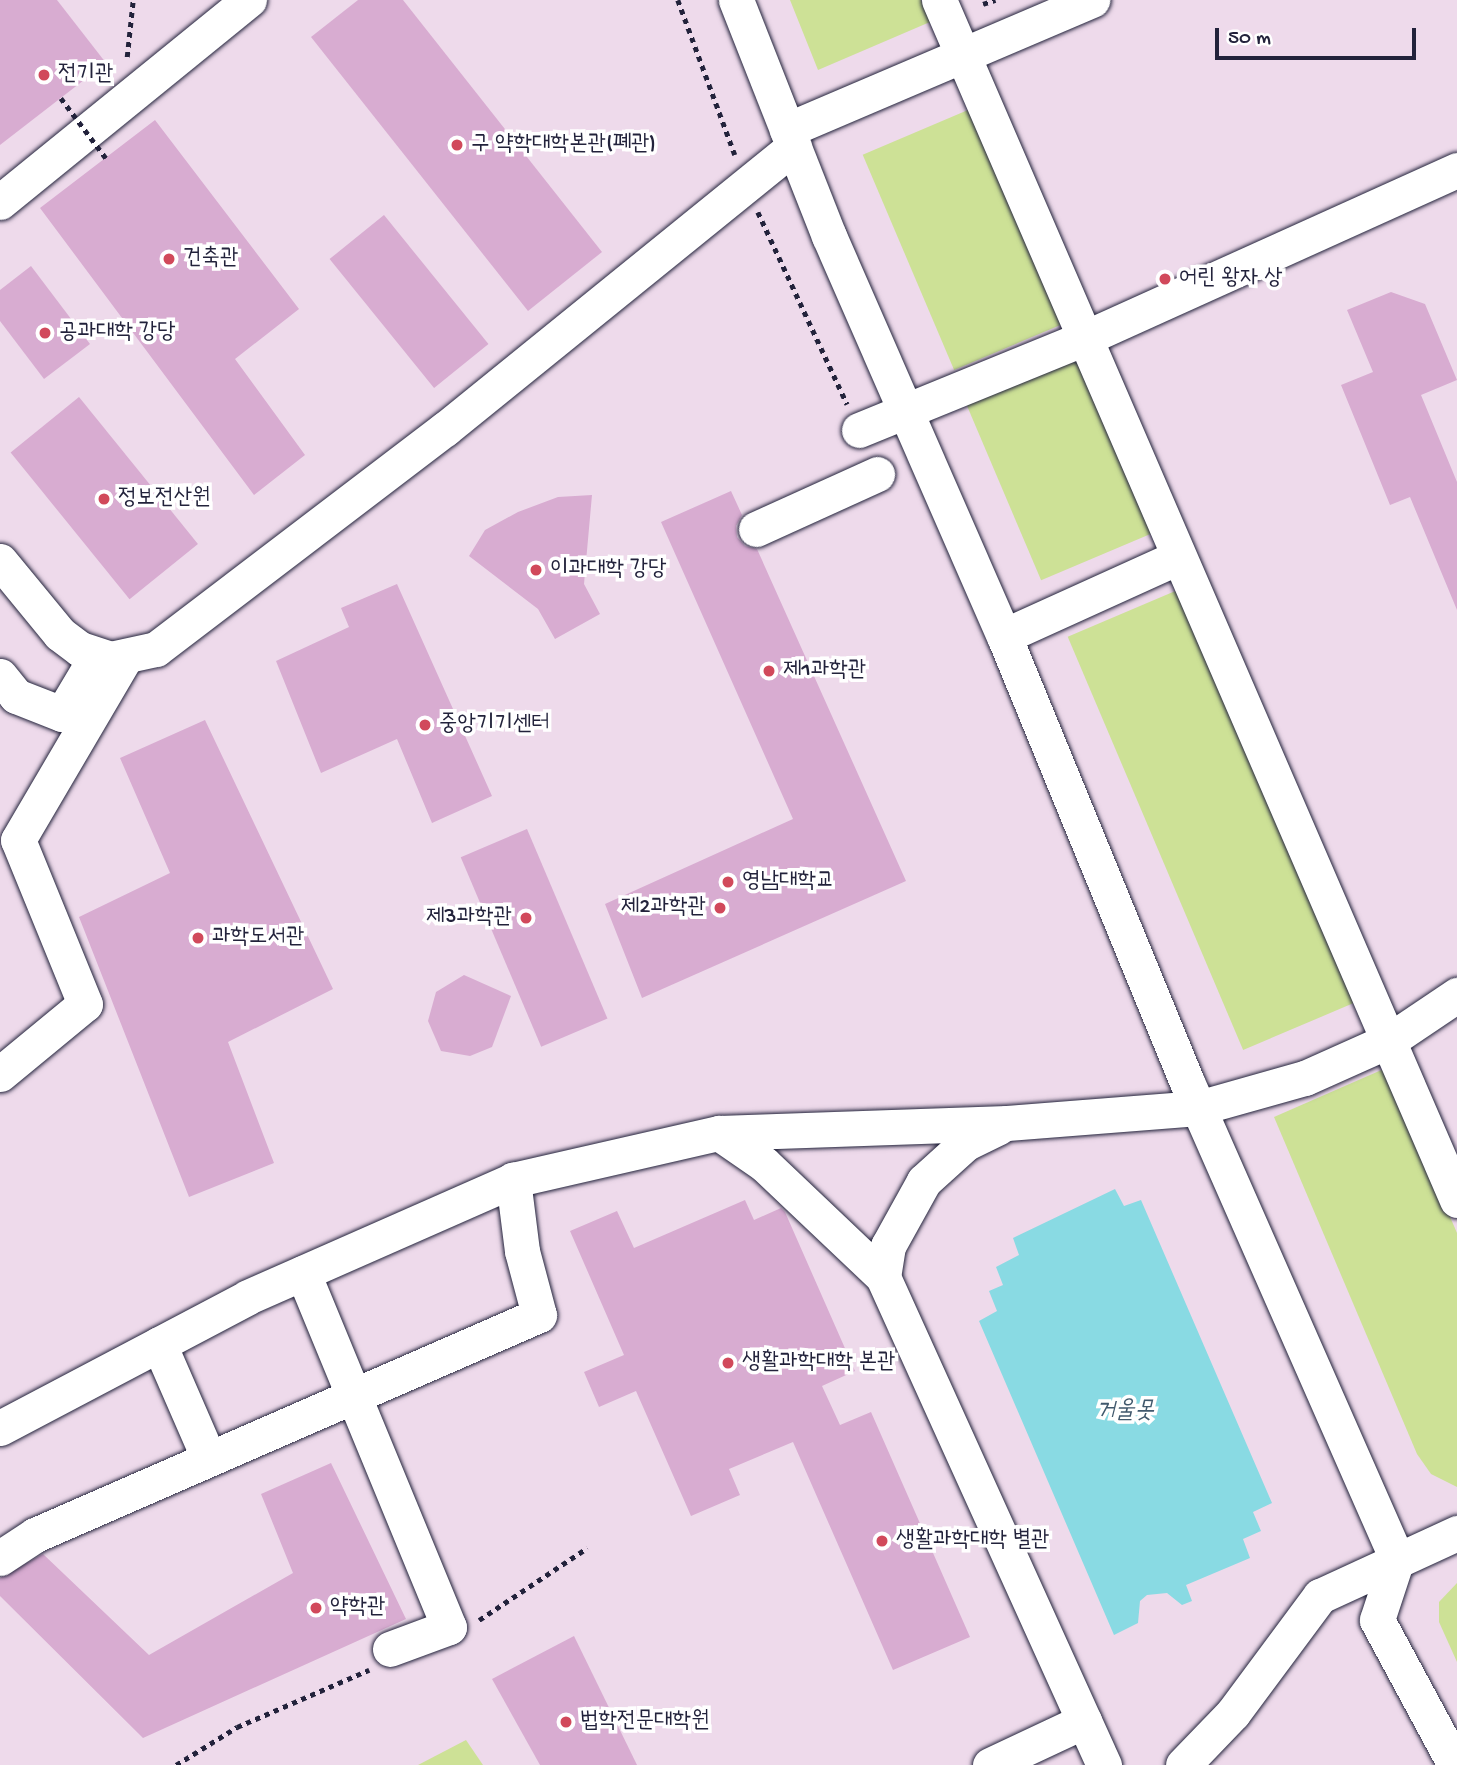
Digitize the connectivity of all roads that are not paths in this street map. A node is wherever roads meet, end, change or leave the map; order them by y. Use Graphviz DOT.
graph roads {
  1 [pos="249,0"];
  2 [pos="736,0"];
  3 [pos="939,0"];
  4 [pos="1092,0"];
  5 [pos="961,57"];
  6 [pos="791,138"];
  7 [pos="1457,170"];
  8 [pos="0,202"];
  9 [pos="1085,338"];
  10 [pos="908,411"];
  11 [pos="859,430"];
  12 [pos="877,474"];
  13 [pos="757,529"];
  14 [pos="1178,557"];
  15 [pos="0,561"];
  16 [pos="1004,636"];
  17 [pos="110,658"];
  18 [pos="5,694"];
  19 [pos="1457,995"];
  20 [pos="1390,1040"];
  21 [pos="0,1074"];
  22 [pos="1198,1108"];
  23 [pos="1007,1123"];
  24 [pos="719,1133"];
  25 [pos="513,1180"];
  26 [pos="1457,1200"];
  27 [pos="303,1273"];
  28 [pos="883,1277"];
  29 [pos="159,1344"];
  30 [pos="349,1395"];
  31 [pos="2,1423"];
  32 [pos="209,1459"];
  33 [pos="1457,1533"];
  34 [pos="0,1558"];
  35 [pos="1397,1559"];
  36 [pos="390,1649"];
  37 [pos="1084,1721"];
  38 [pos="990,1765"];
  39 [pos="1104,1765"];
  40 [pos="1183,1765"];
  41 [pos="1455,1765"];
  1 -- 8 [label="street"];
  2 -- 6 [label="street"];
  3 -- 5 [label="street"];
  4 -- 5 [label="street"];
  5 -- 6 [label="street"];
  5 -- 9 [label="street"];
  6 -- 10 [label="street"];
  6 -- 17 [label="street"];
  7 -- 9 [label="street"];
  9 -- 10 [label="street"];
  9 -- 14 [label="street"];
  10 -- 11 [label="street"];
  10 -- 16 [label="street"];
  12 -- 13 [label="street"];
  14 -- 16 [label="street"];
  14 -- 20 [label="street"];
  15 -- 17 [label="street"];
  16 -- 22 [label="street"];
  17 -- 18 [label="street"];
  17 -- 21 [label="street"];
  19 -- 20 [label="street"];
  20 -- 22 [label="street"];
  20 -- 26 [label="street"];
  22 -- 23 [label="street"];
  22 -- 35 [label="street"];
  23 -- 24 [label="street"];
  23 -- 28 [label="street"];
  24 -- 25 [label="street"];
  24 -- 28 [label="street"];
  25 -- 27 [label="street"];
  25 -- 30 [label="street"];
  27 -- 29 [label="street"];
  27 -- 30 [label="street"];
  28 -- 37 [label="street"];
  29 -- 31 [label="street"];
  29 -- 32 [label="street"];
  30 -- 32 [label="street"];
  30 -- 36 [label="street"];
  32 -- 34 [label="street"];
  33 -- 35 [label="street"];
  35 -- 40 [label="street"];
  35 -- 41 [label="street"];
  37 -- 38 [label="street"];
  37 -- 39 [label="street"];
}
